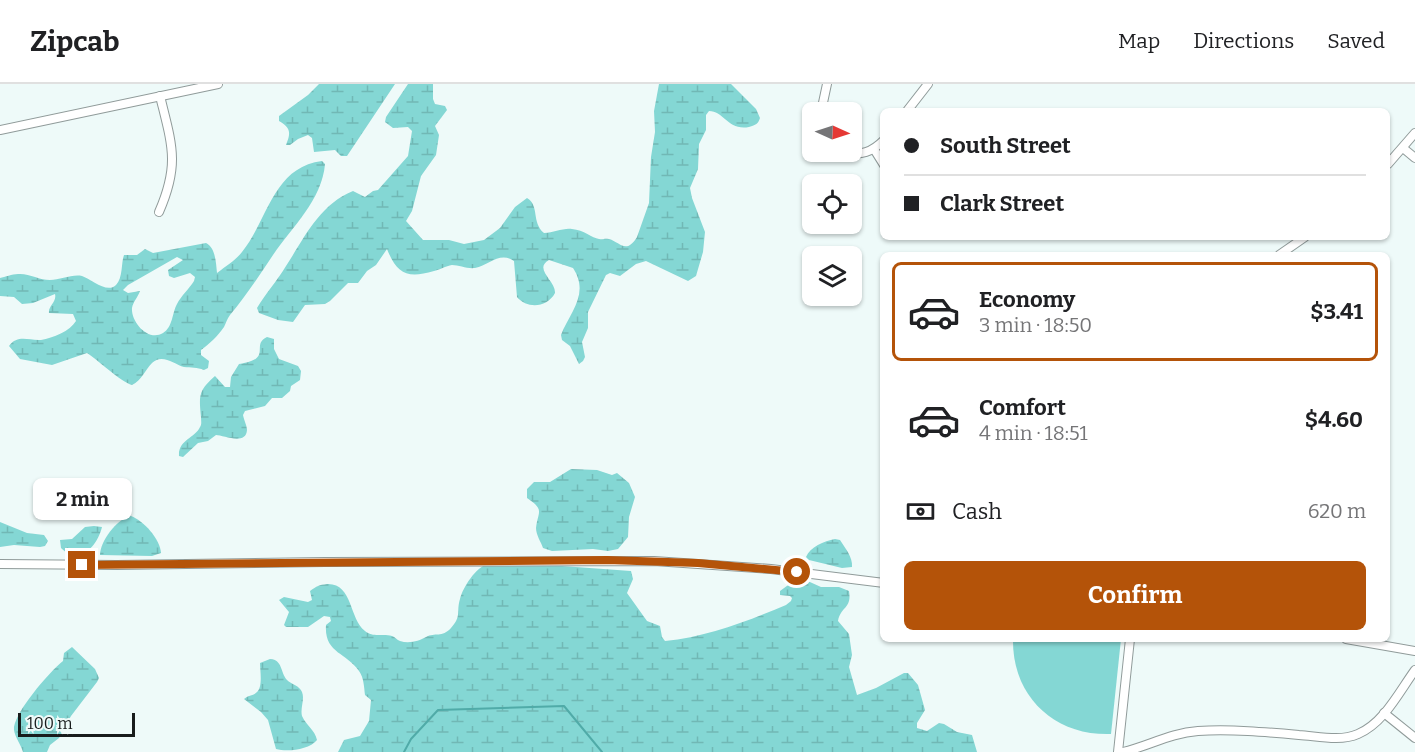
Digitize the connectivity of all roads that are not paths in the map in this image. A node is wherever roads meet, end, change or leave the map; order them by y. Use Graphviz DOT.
graph roads {
  1 [pos="218,84"];
  2 [pos="827,84"];
  3 [pos="928,84"];
  4 [pos="160,96"];
  5 [pos="823,102"];
  6 [pos="909,108"];
  7 [pos="0,130"];
  8 [pos="1415,133"];
  9 [pos="880,144"];
  10 [pos="874,148"];
  11 [pos="1403,148"];
  12 [pos="862,153"];
  13 [pos="880,158"];
  14 [pos="1415,158"];
  15 [pos="1390,162"];
  16 [pos="159,212"];
  17 [pos="1301,240"];
  18 [pos="1283,252"];
  19 [pos="0,564"];
  20 [pos="880,583"];
  21 [pos="1130,642"];
  22 [pos="1363,642"];
  23 [pos="1415,651"];
  24 [pos="1415,670"];
  25 [pos="1384,713"];
  26 [pos="1415,738"];
  27 [pos="1118,752"];
  28 [pos="1123,752"];
  1 -- 4 [label="street"];
  2 -- 5 [label="street"];
  3 -- 6 [label="street"];
  4 -- 7 [label="street"];
  4 -- 16 [label="street"];
  8 -- 11 [label="street"];
  9 -- 10 [label="street"];
  10 -- 12 [label="street"];
  10 -- 13 [label="street"];
  11 -- 14 [label="street"];
  11 -- 15 [label="street"];
  17 -- 18 [label="street"];
  19 -- 20 [label="street"];
  21 -- 27 [label="street"];
  22 -- 23 [label="street"];
  24 -- 25 [label="street"];
  25 -- 26 [label="street"];
  25 -- 28 [label="street"];
}
